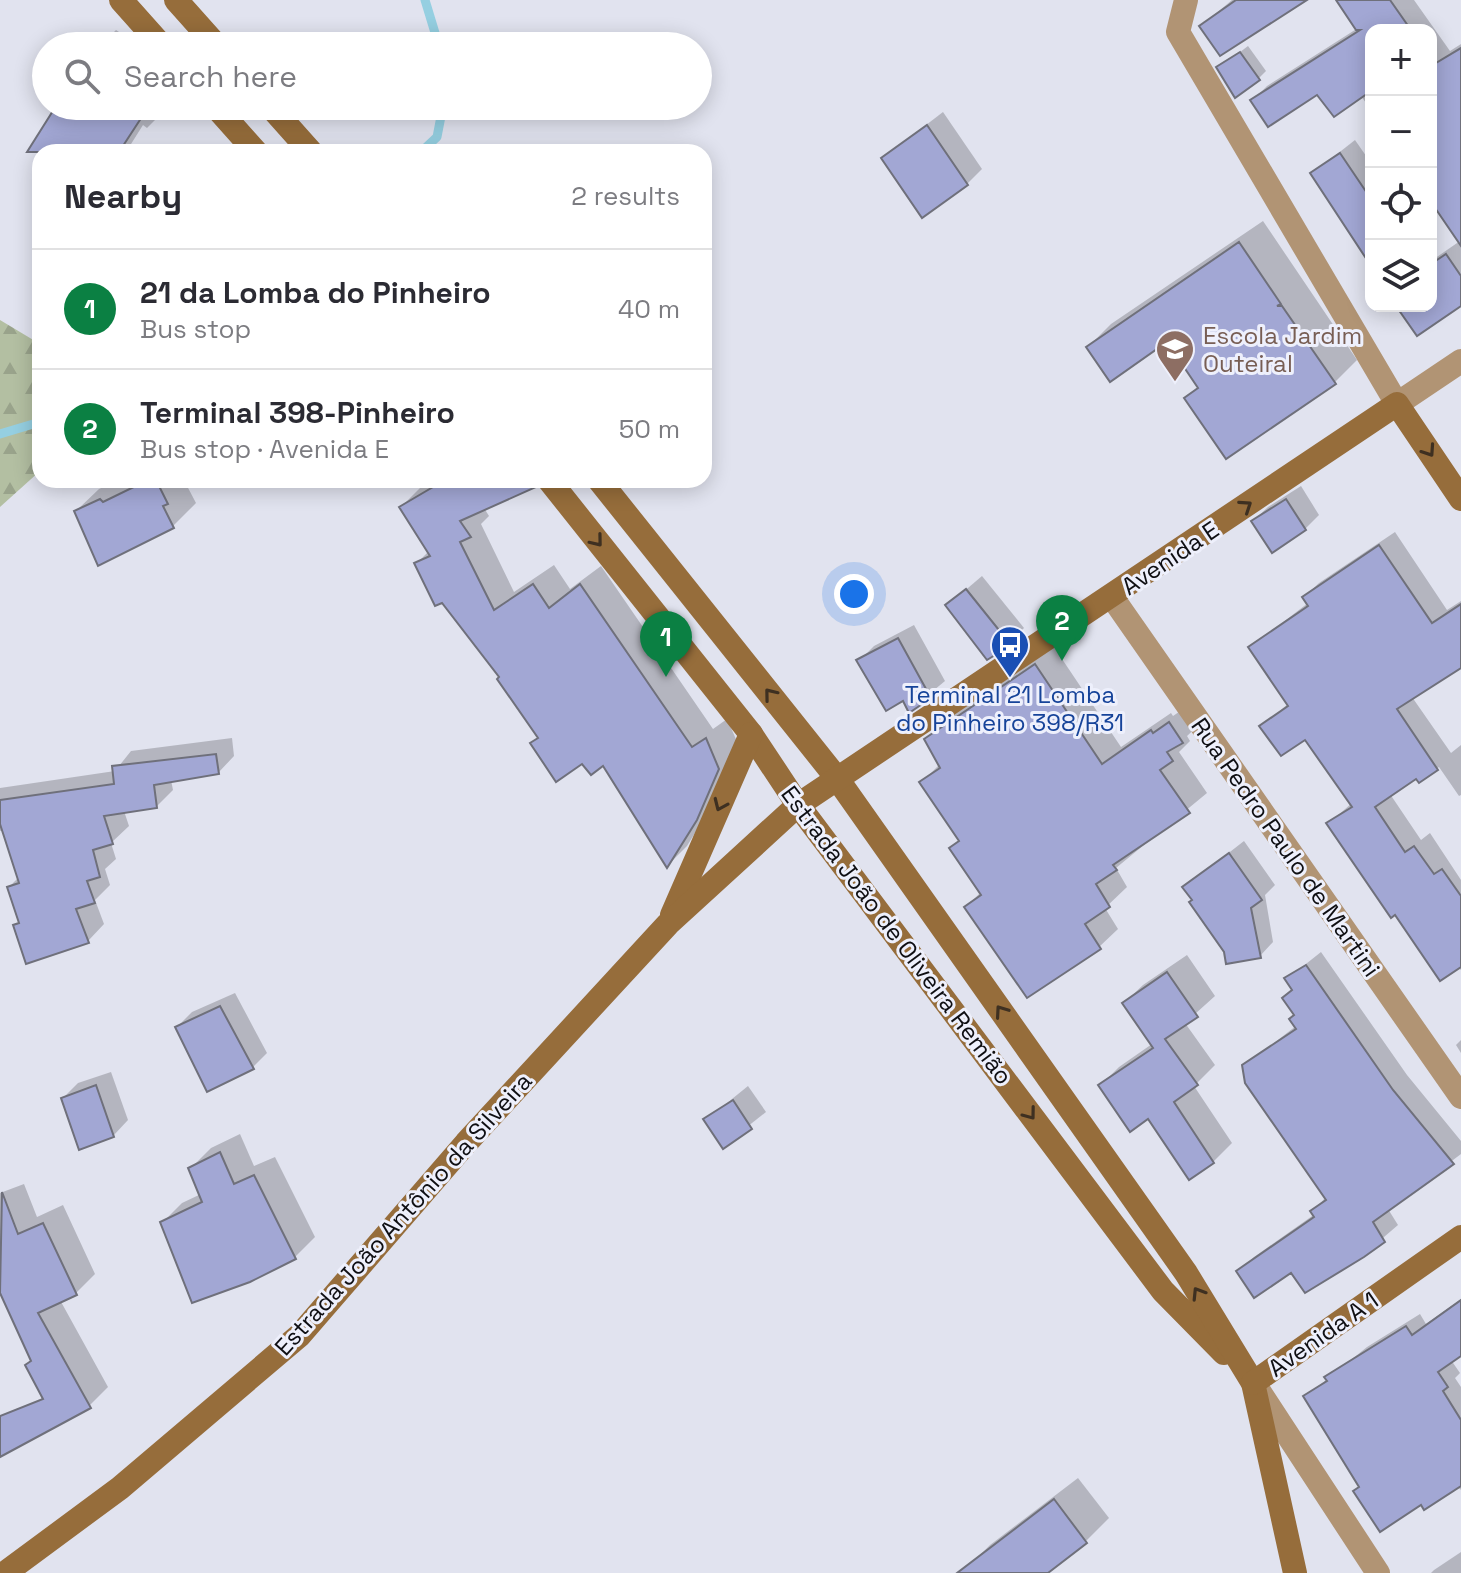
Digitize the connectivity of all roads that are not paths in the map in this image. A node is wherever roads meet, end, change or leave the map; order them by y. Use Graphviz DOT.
graph roads {
  1 [pos="121,0"];
  2 [pos="176,0"];
  3 [pos="1186,0"];
  4 [pos="150,32"];
  5 [pos="205,32"];
  6 [pos="227,120"];
  7 [pos="282,120"];
  8 [pos="249,144"];
  9 [pos="304,144"];
  10 [pos="1461,361"];
  11 [pos="1397,404"];
  12 [pos="555,488"];
  13 [pos="605,488"];
  14 [pos="1461,499"];
  15 [pos="1112,597"];
  16 [pos="751,734"];
  17 [pos="836,777"];
  18 [pos="798,805"];
  19 [pos="668,924"];
  20 [pos="1461,1097"];
  21 [pos="1461,1237"];
  22 [pos="1253,1383"];
  23 [pos="5,1573"];
  24 [pos="1295,1573"];
  25 [pos="1378,1573"];
  1 -- 4 [label="main road"];
  2 -- 5 [label="main road"];
  3 -- 11 [label="street"];
  6 -- 8 [label="main road"];
  7 -- 9 [label="main road"];
  10 -- 11 [label="street, Avenida E"];
  11 -- 14 [label="main road, one-way"];
  15 -- 11 [label="main road, Avenida E, one-way"];
  12 -- 16 [label="main road, Estrada João de Oliveira Remião, one-way"];
  17 -- 13 [label="main road, Estrada João de Oliveira Remião, one-way"];
  15 -- 17 [label="main road, Avenida E"];
  15 -- 20 [label="street, Rua Pedro Paulo de Martini"];
  16 -- 17 [label="main road"];
  16 -- 18 [label="main road, Estrada João de Oliveira Remião"];
  16 -- 19 [label="main road, Estrada João Antônio da Silveira, one-way"];
  17 -- 18 [label="main road, Estrada João Antônio da Silveira"];
  22 -- 17 [label="main road, Estrada João de Oliveira Remião, one-way"];
  18 -- 19 [label="main road, Estrada João Antônio da Silveira"];
  18 -- 22 [label="main road, Estrada João de Oliveira Remião, one-way"];
  19 -- 23 [label="main road, Estrada João Antônio da Silveira"];
  21 -- 22 [label="main road, Avenida A 1"];
  22 -- 24 [label="main road, Estrada João de Oliveira Remião"];
  22 -- 25 [label="street, Avenida A 1"];
}
